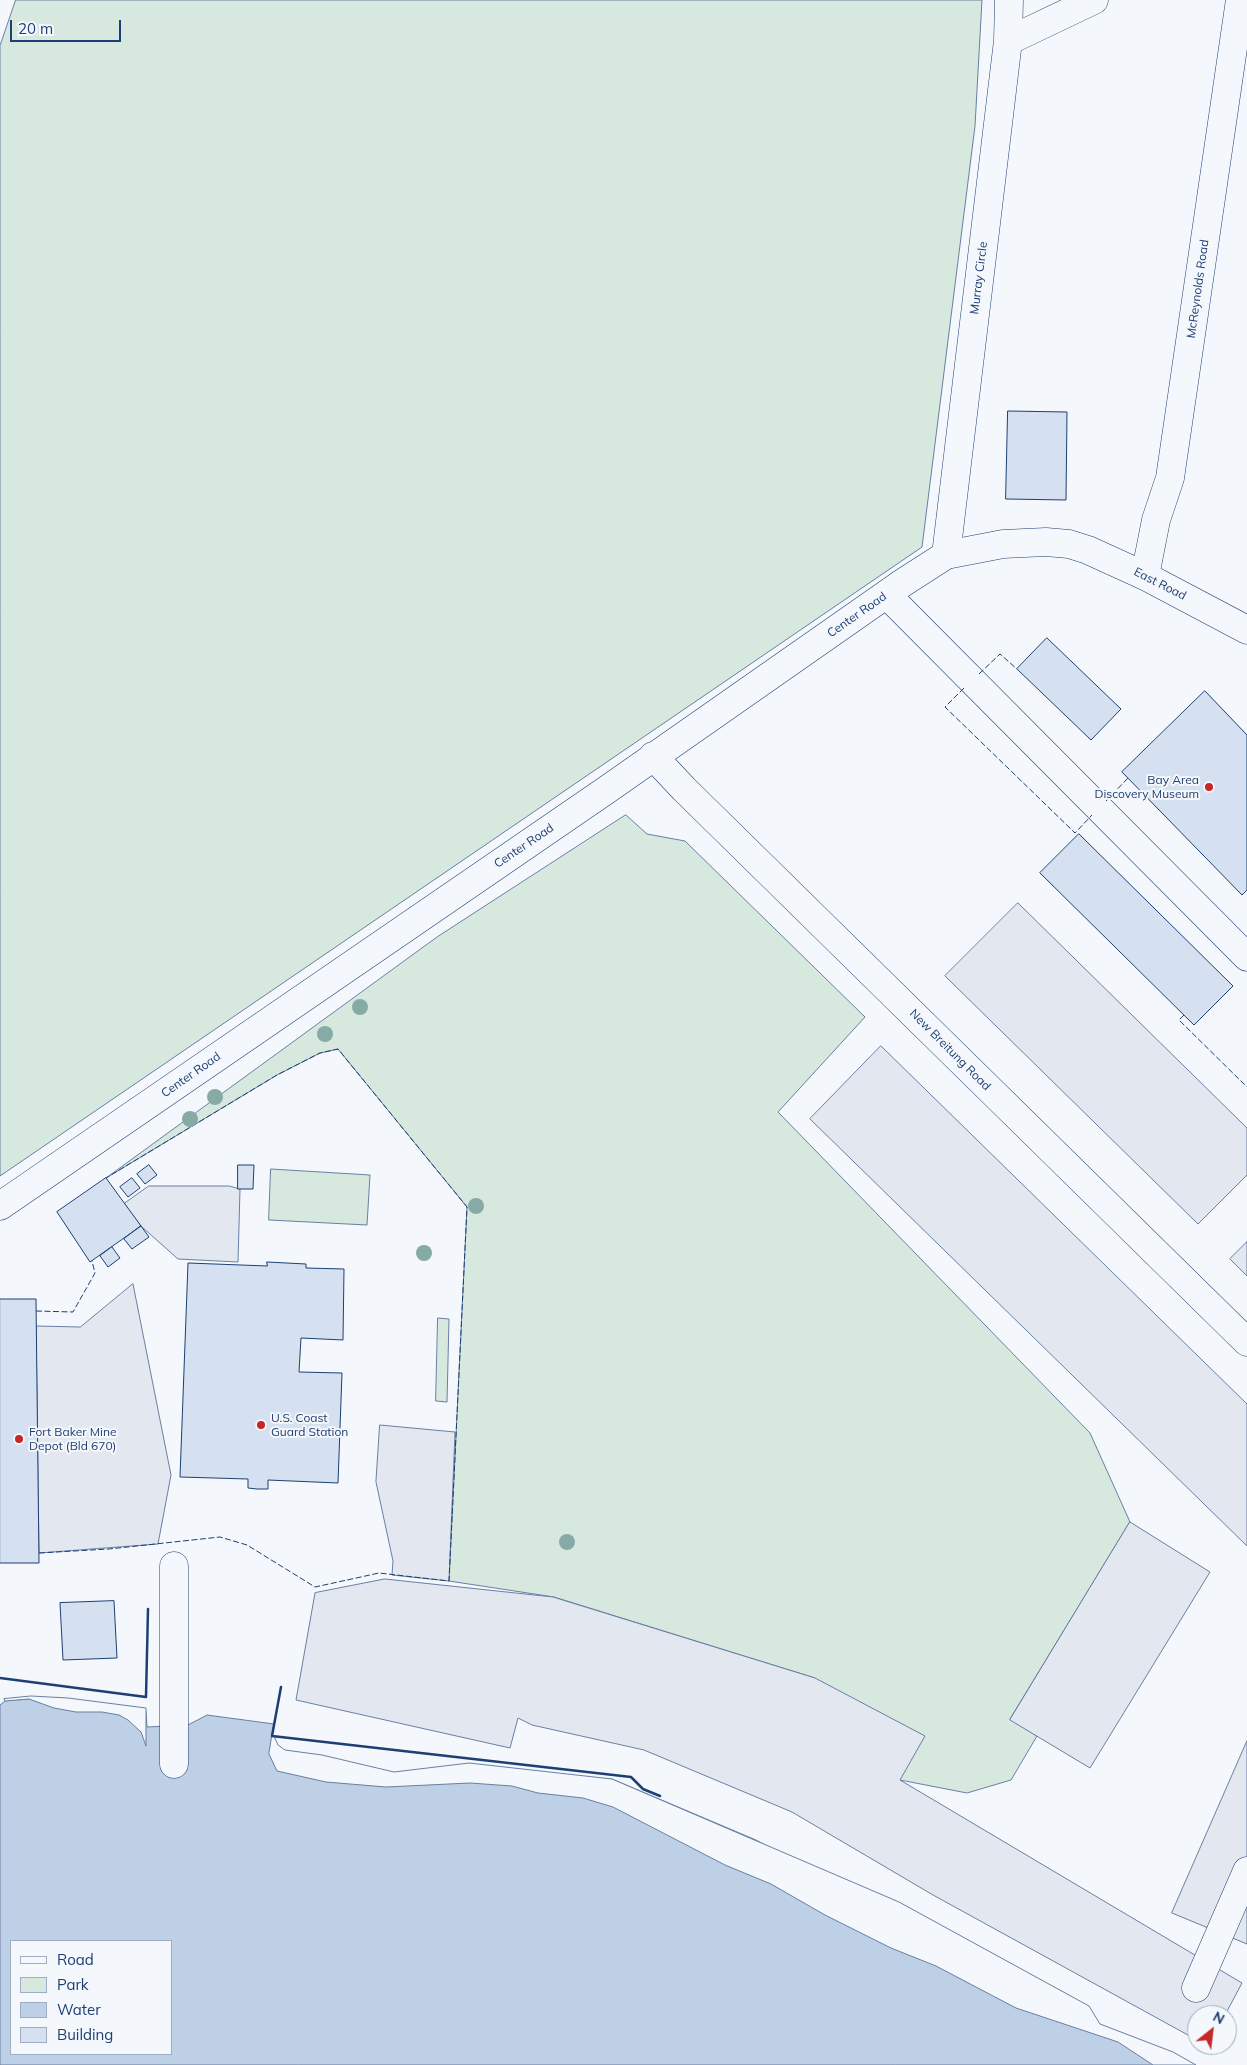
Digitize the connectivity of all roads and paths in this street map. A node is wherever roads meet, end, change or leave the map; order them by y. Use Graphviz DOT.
graph roads {
  1 [pos="1009,0"];
  2 [pos="1094,0"];
  3 [pos="1240,0"];
  4 [pos="1008,41"];
  5 [pos="1236,108"];
  6 [pos="1069,544"];
  7 [pos="946,556"];
  8 [pos="1146,576"];
  9 [pos="886,595"];
  10 [pos="1247,630"];
  11 [pos="654,756"];
  12 [pos="1247,957"];
  13 [pos="0,1206"];
  14 [pos="1247,1342"];
  15 [pos="174,1566"];
  16 [pos="174,1764"];
  17 [pos="1247,1871"];
  18 [pos="1196,1988"];
  1 -- 4 [label="street, Murray Circle"];
  2 -- 4 [label="street"];
  3 -- 5 [label="street, McReynolds Road"];
  4 -- 7 [label="street, Murray Circle"];
  5 -- 8 [label="street, McReynolds Road"];
  6 -- 7 [label="street, Center Road"];
  6 -- 8 [label="street, East Road"];
  7 -- 9 [label="street, Center Road"];
  8 -- 10 [label="street, East Road"];
  9 -- 11 [label="street, Center Road"];
  9 -- 12 [label="street"];
  11 -- 13 [label="street, Center Road"];
  11 -- 14 [label="street, New Breitung Road"];
  15 -- 16 [label="street"];
  17 -- 18 [label="street"];
}
